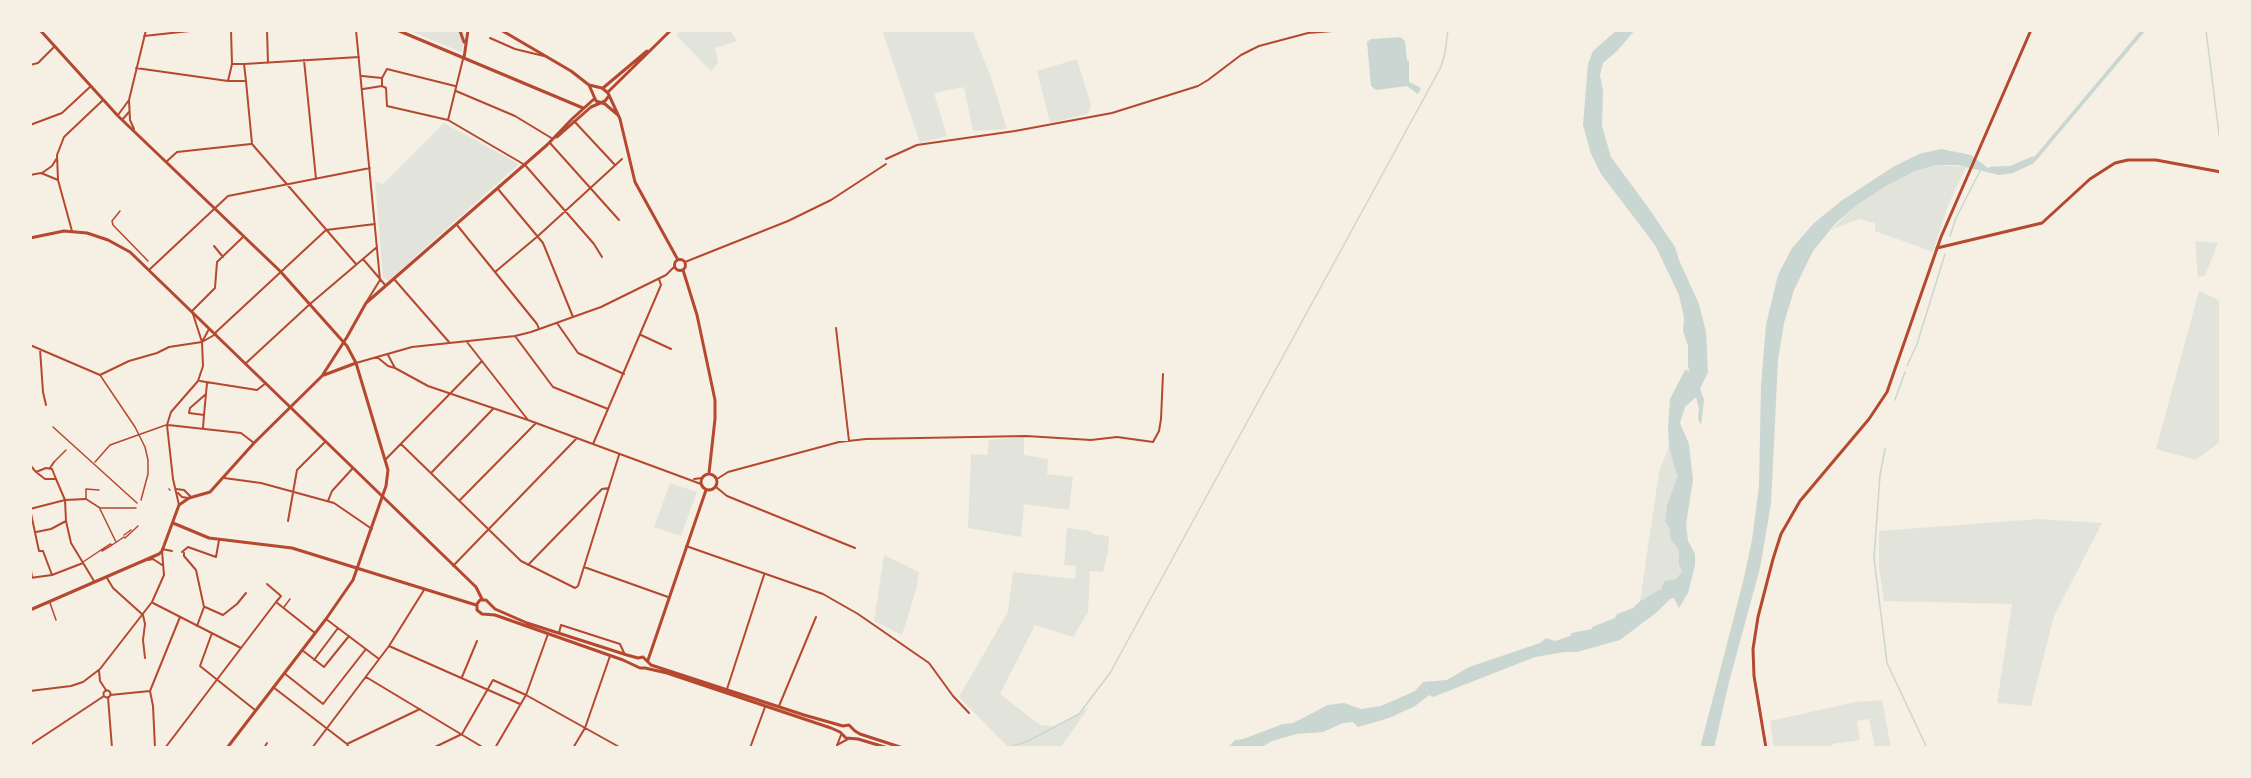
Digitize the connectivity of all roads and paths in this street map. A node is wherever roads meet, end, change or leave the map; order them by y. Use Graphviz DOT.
graph roads {
  1 [pos="40,30"];
  2 [pos="146,30"];
  3 [pos="199,30"];
  4 [pos="231,30"];
  5 [pos="267,30"];
  6 [pos="356,30"];
  7 [pos="396,30"];
  8 [pos="468,30"];
  9 [pos="501,30"];
  10 [pos="671,30"];
  11 [pos="1345,30"];
  12 [pos="2031,30"];
  13 [pos="459,31"];
  14 [pos="144,36"];
  15 [pos="490,38"];
  16 [pos="658,42"];
  17 [pos="55,46"];
  18 [pos="465,47"];
  19 [pos="359,57"];
  20 [pos="547,57"];
  21 [pos="464,58"];
  22 [pos="304,60"];
  23 [pos="268,63"];
  24 [pos="232,64"];
  25 [pos="244,64"];
  26 [pos="30,65"];
  27 [pos="135,68"];
  28 [pos="362,76"];
  29 [pos="382,78"];
  30 [pos="228,81"];
  31 [pos="246,81"];
  32 [pos="589,85"];
  33 [pos="91,86"];
  34 [pos="382,86"];
  35 [pos="363,88"];
  36 [pos="456,88"];
  37 [pos="602,88"];
  38 [pos="608,94"];
  39 [pos="594,97"];
  40 [pos="103,100"];
  41 [pos="129,100"];
  42 [pos="600,103"];
  43 [pos="583,109"];
  44 [pos="129,112"];
  45 [pos="118,116"];
  46 [pos="620,117"];
  47 [pos="122,120"];
  48 [pos="448,120"];
  49 [pos="573,120"];
  50 [pos="30,125"];
  51 [pos="135,132"];
  52 [pos="553,139"];
  53 [pos="550,143"];
  54 [pos="252,144"];
  55 [pos="57,158"];
  56 [pos="622,159"];
  57 [pos="886,159"];
  58 [pos="166,162"];
  59 [pos="886,164"];
  60 [pos="525,165"];
  61 [pos="615,166"];
  62 [pos="370,168"];
  63 [pos="2220,172"];
  64 [pos="41,173"];
  65 [pos="30,175"];
  66 [pos="316,179"];
  67 [pos="58,180"];
  68 [pos="288,184"];
  69 [pos="498,189"];
  70 [pos="590,189"];
  71 [pos="215,210"];
  72 [pos="120,211"];
  73 [pos="565,212"];
  74 [pos="619,220"];
  75 [pos="375,224"];
  76 [pos="457,225"];
  77 [pos="326,230"];
  78 [pos="72,231"];
  79 [pos="538,236"];
  80 [pos="243,237"];
  81 [pos="30,238"];
  82 [pos="214,246"];
  83 [pos="377,247"];
  84 [pos="1937,248"];
  85 [pos="223,257"];
  86 [pos="602,257"];
  87 [pos="363,259"];
  88 [pos="678,260"];
  89 [pos="148,261"];
  90 [pos="685,262"];
  91 [pos="356,264"];
  92 [pos="675,267"];
  93 [pos="379,268"];
  94 [pos="149,270"];
  95 [pos="682,270"];
  96 [pos="280,271"];
  97 [pos="373,271"];
  98 [pos="495,272"];
  99 [pos="394,279"];
  100 [pos="659,279"];
  101 [pos="380,280"];
  102 [pos="386,286"];
  103 [pos="366,303"];
  104 [pos="310,304"];
  105 [pos="192,311"];
  106 [pos="573,317"];
  107 [pos="557,323"];
  108 [pos="209,328"];
  109 [pos="836,328"];
  110 [pos="539,329"];
  111 [pos="216,334"];
  112 [pos="641,335"];
  113 [pos="514,336"];
  114 [pos="467,341"];
  115 [pos="202,342"];
  116 [pos="449,342"];
  117 [pos="344,343"];
  118 [pos="30,345"];
  119 [pos="40,349"];
  120 [pos="671,349"];
  121 [pos="388,354"];
  122 [pos="377,357"];
  123 [pos="482,361"];
  124 [pos="356,363"];
  125 [pos="245,364"];
  126 [pos="328,367"];
  127 [pos="395,368"];
  128 [pos="333,372"];
  129 [pos="624,374"];
  130 [pos="1163,374"];
  131 [pos="100,375"];
  132 [pos="322,376"];
  133 [pos="198,381"];
  134 [pos="207,383"];
  135 [pos="266,383"];
  136 [pos="206,394"];
  137 [pos="450,394"];
  138 [pos="46,405"];
  139 [pos="290,407"];
  140 [pos="493,409"];
  141 [pos="608,409"];
  142 [pos="204,415"];
  143 [pos="528,420"];
  144 [pos="536,423"];
  145 [pos="167,425"];
  146 [pos="53,427"];
  147 [pos="203,428"];
  148 [pos="139,434"];
  149 [pos="576,439"];
  150 [pos="849,441"];
  151 [pos="325,442"];
  152 [pos="254,443"];
  153 [pos="401,444"];
  154 [pos="593,445"];
  155 [pos="66,450"];
  156 [pos="619,455"];
  157 [pos="385,460"];
  158 [pos="54,462"];
  159 [pos="94,463"];
  160 [pos="30,465"];
  161 [pos="50,468"];
  162 [pos="353,468"];
  163 [pos="36,472"];
  164 [pos="431,473"];
  165 [pos="709,473"];
  166 [pos="224,478"];
  167 [pos="702,478"];
  168 [pos="56,479"];
  169 [pos="717,479"];
  170 [pos="692,480"];
  171 [pos="701,484"];
  172 [pos="716,487"];
  173 [pos="609,488"];
  174 [pos="706,489"];
  175 [pos="99,490"];
  176 [pos="176,490"];
  177 [pos="293,492"];
  178 [pos="383,496"];
  179 [pos="190,498"];
  180 [pos="86,499"];
  181 [pos="65,500"];
  182 [pos="141,500"];
  183 [pos="460,500"];
  184 [pos="328,501"];
  185 [pos="137,503"];
  186 [pos="179,505"];
  187 [pos="100,508"];
  188 [pos="136,508"];
  189 [pos="30,509"];
  190 [pos="288,520"];
  191 [pos="66,521"];
  192 [pos="172,523"];
  193 [pos="138,526"];
  194 [pos="372,529"];
  195 [pos="489,529"];
  196 [pos="36,532"];
  197 [pos="37,540"];
  198 [pos="219,540"];
  199 [pos="30,542"];
  200 [pos="116,542"];
  201 [pos="686,546"];
  202 [pos="855,548"];
  203 [pos="162,550"];
  204 [pos="172,551"];
  205 [pos="312,554"];
  206 [pos="310,559"];
  207 [pos="148,560"];
  208 [pos="82,563"];
  209 [pos="30,565"];
  210 [pos="528,565"];
  211 [pos="453,566"];
  212 [pos="163,567"];
  213 [pos="584,567"];
  214 [pos="358,569"];
  215 [pos="765,574"];
  216 [pos="52,575"];
  217 [pos="31,578"];
  218 [pos="107,578"];
  219 [pos="96,583"];
  220 [pos="267,584"];
  221 [pos="424,590"];
  222 [pos="246,593"];
  223 [pos="668,597"];
  224 [pos="290,599"];
  225 [pos="482,599"];
  226 [pos="49,602"];
  227 [pos="152,602"];
  228 [pos="276,602"];
  229 [pos="490,603"];
  230 [pos="476,605"];
  231 [pos="204,607"];
  232 [pos="284,608"];
  233 [pos="30,610"];
  234 [pos="486,613"];
  235 [pos="142,615"];
  236 [pos="816,616"];
  237 [pos="180,617"];
  238 [pos="326,619"];
  239 [pos="56,620"];
  240 [pos="197,626"];
  241 [pos="338,628"];
  242 [pos="212,633"];
  243 [pos="315,633"];
  244 [pos="548,634"];
  245 [pos="558,634"];
  246 [pos="349,636"];
  247 [pos="477,641"];
  248 [pos="389,646"];
  249 [pos="241,648"];
  250 [pos="366,649"];
  251 [pos="302,650"];
  252 [pos="650,650"];
  253 [pos="625,655"];
  254 [pos="610,656"];
  255 [pos="639,657"];
  256 [pos="145,658"];
  257 [pos="379,659"];
  258 [pos="314,660"];
  259 [pos="648,661"];
  260 [pos="637,665"];
  261 [pos="645,668"];
  262 [pos="100,669"];
  263 [pos="284,673"];
  264 [pos="366,676"];
  265 [pos="90,677"];
  266 [pos="461,678"];
  267 [pos="218,680"];
  268 [pos="100,681"];
  269 [pos="273,687"];
  270 [pos="727,689"];
  271 [pos="106,690"];
  272 [pos="488,690"];
  273 [pos="30,691"];
  274 [pos="150,691"];
  275 [pos="526,695"];
  276 [pos="107,696"];
  277 [pos="520,704"];
  278 [pos="779,706"];
  279 [pos="765,707"];
  280 [pos="255,710"];
  281 [pos="420,710"];
  282 [pos="969,713"];
  283 [pos="843,726"];
  284 [pos="327,728"];
  285 [pos="585,728"];
  286 [pos="855,731"];
  287 [pos="462,734"];
  288 [pos="841,734"];
  289 [pos="850,738"];
  290 [pos="267,743"];
  291 [pos="30,744"];
  292 [pos="346,745"];
  293 [pos="836,746"];
  294 [pos="112,748"];
  295 [pos="154,748"];
  296 [pos="165,748"];
  297 [pos="227,748"];
  298 [pos="264,748"];
  299 [pos="312,748"];
  300 [pos="349,748"];
  301 [pos="433,748"];
  302 [pos="484,748"];
  303 [pos="495,748"];
  304 [pos="573,748"];
  305 [pos="621,748"];
  306 [pos="750,748"];
  307 [pos="888,748"];
  308 [pos="903,748"];
  309 [pos="1766,748"];
  1 -- 17 [label="street"];
  2 -- 14 [label="street"];
  3 -- 14 [label="street"];
  4 -- 24 [label="street"];
  5 -- 23 [label="street"];
  6 -- 19 [label="street"];
  7 -- 21 [label="street"];
  8 -- 13 [label="street"];
  8 -- 18 [label="street"];
  9 -- 20 [label="street"];
  10 -- 16 [label="street"];
  11 -- 57 [label="street"];
  12 -- 84 [label="street"];
  13 -- 18 [label="street"];
  14 -- 27 [label="street"];
  15 -- 20 [label="street"];
  16 -- 37 [label="street"];
  16 -- 38 [label="street"];
  17 -- 26 [label="street"];
  17 -- 33 [label="street"];
  18 -- 21 [label="street"];
  19 -- 22 [label="street"];
  19 -- 28 [label="street"];
  20 -- 32 [label="street"];
  21 -- 36 [label="street"];
  21 -- 43 [label="street"];
  22 -- 23 [label="street"];
  22 -- 66 [label="street"];
  23 -- 25 [label="street"];
  24 -- 25 [label="street"];
  24 -- 30 [label="street"];
  25 -- 31 [label="street"];
  27 -- 30 [label="street"];
  27 -- 41 [label="street"];
  28 -- 29 [label="street"];
  28 -- 35 [label="street"];
  29 -- 34 [label="street"];
  29 -- 36 [label="street"];
  30 -- 31 [label="street"];
  31 -- 54 [label="street"];
  32 -- 37 [label="street"];
  32 -- 39 [label="street"];
  33 -- 40 [label="street"];
  33 -- 50 [label="street"];
  34 -- 35 [label="street"];
  34 -- 48 [label="street"];
  35 -- 62 [label="street"];
  36 -- 48 [label="street"];
  36 -- 52 [label="street"];
  37 -- 38 [label="street"];
  37 -- 39 [label="street"];
  38 -- 42 [label="street"];
  38 -- 46 [label="street"];
  39 -- 42 [label="street"];
  39 -- 43 [label="street"];
  40 -- 45 [label="street"];
  40 -- 55 [label="street"];
  41 -- 44 [label="street"];
  41 -- 45 [label="street"];
  42 -- 46 [label="street"];
  42 -- 49 [label="street"];
  43 -- 49 [label="street"];
  44 -- 47 [label="street"];
  44 -- 51 [label="street"];
  45 -- 47 [label="street"];
  46 -- 88 [label="street"];
  47 -- 51 [label="street"];
  48 -- 60 [label="street"];
  49 -- 52 [label="street"];
  49 -- 61 [label="street"];
  51 -- 58 [label="street"];
  52 -- 53 [label="street"];
  53 -- 60 [label="street"];
  53 -- 70 [label="street"];
  54 -- 58 [label="street"];
  54 -- 68 [label="street"];
  55 -- 64 [label="street"];
  55 -- 67 [label="street"];
  56 -- 61 [label="street"];
  58 -- 71 [label="street"];
  59 -- 90 [label="street"];
  60 -- 69 [label="street"];
  60 -- 73 [label="street"];
  61 -- 70 [label="street"];
  62 -- 66 [label="street"];
  62 -- 75 [label="street"];
  63 -- 84 [label="street"];
  64 -- 65 [label="street"];
  64 -- 67 [label="street"];
  66 -- 68 [label="street"];
  67 -- 78 [label="street"];
  68 -- 71 [label="street"];
  68 -- 77 [label="street"];
  69 -- 76 [label="street"];
  69 -- 79 [label="street"];
  70 -- 73 [label="street"];
  70 -- 74 [label="street"];
  71 -- 80 [label="street"];
  71 -- 94 [label="street"];
  72 -- 89 [label="street"];
  73 -- 79 [label="street"];
  73 -- 86 [label="street"];
  75 -- 77 [label="street"];
  75 -- 83 [label="street"];
  76 -- 98 [label="street"];
  76 -- 99 [label="street"];
  77 -- 91 [label="street"];
  77 -- 96 [label="street"];
  78 -- 81 [label="street"];
  78 -- 94 [label="street"];
  79 -- 98 [label="street"];
  79 -- 106 [label="street"];
  80 -- 85 [label="street"];
  80 -- 96 [label="street"];
  82 -- 85 [label="street"];
  83 -- 87 [label="street"];
  83 -- 93 [label="street"];
  84 -- 309 [label="street"];
  85 -- 105 [label="street"];
  87 -- 91 [label="street"];
  87 -- 97 [label="street"];
  88 -- 90 [label="street"];
  88 -- 92 [label="street"];
  90 -- 95 [label="street"];
  91 -- 104 [label="street"];
  92 -- 95 [label="street"];
  92 -- 100 [label="street"];
  93 -- 97 [label="street"];
  93 -- 101 [label="street"];
  94 -- 105 [label="street"];
  95 -- 165 [label="street"];
  96 -- 104 [label="street"];
  96 -- 111 [label="street"];
  97 -- 101 [label="street"];
  98 -- 110 [label="street"];
  99 -- 102 [label="street"];
  99 -- 116 [label="street"];
  100 -- 106 [label="street"];
  100 -- 112 [label="street"];
  101 -- 102 [label="street"];
  101 -- 103 [label="street"];
  102 -- 103 [label="street"];
  103 -- 117 [label="street"];
  104 -- 117 [label="street"];
  104 -- 125 [label="street"];
  105 -- 108 [label="street"];
  105 -- 115 [label="street"];
  106 -- 107 [label="street"];
  107 -- 110 [label="street"];
  107 -- 129 [label="street"];
  108 -- 111 [label="street"];
  108 -- 115 [label="street"];
  109 -- 150 [label="street"];
  110 -- 113 [label="street"];
  111 -- 115 [label="street"];
  111 -- 125 [label="street"];
  112 -- 120 [label="street"];
  112 -- 129 [label="street"];
  113 -- 114 [label="street"];
  113 -- 141 [label="street"];
  114 -- 116 [label="street"];
  114 -- 123 [label="street"];
  115 -- 131 [label="street"];
  115 -- 133 [label="street"];
  116 -- 121 [label="street"];
  117 -- 124 [label="street"];
  117 -- 126 [label="street"];
  118 -- 119 [label="street"];
  119 -- 131 [label="street"];
  119 -- 138 [label="street"];
  121 -- 122 [label="street"];
  121 -- 127 [label="street"];
  122 -- 124 [label="street"];
  122 -- 127 [label="street"];
  123 -- 137 [label="street"];
  123 -- 143 [label="street"];
  124 -- 128 [label="street"];
  124 -- 157 [label="street"];
  125 -- 135 [label="street"];
  126 -- 128 [label="street"];
  126 -- 132 [label="street"];
  127 -- 137 [label="street"];
  128 -- 132 [label="street"];
  129 -- 141 [label="street"];
  130 -- 150 [label="street"];
  131 -- 148 [label="street"];
  132 -- 139 [label="street"];
  133 -- 134 [label="street"];
  133 -- 145 [label="street"];
  134 -- 135 [label="street"];
  134 -- 136 [label="street"];
  135 -- 139 [label="street"];
  136 -- 142 [label="street"];
  136 -- 142 [label="street"];
  137 -- 140 [label="street"];
  137 -- 153 [label="street"];
  139 -- 151 [label="street"];
  139 -- 152 [label="street"];
  140 -- 143 [label="street"];
  140 -- 164 [label="street"];
  141 -- 154 [label="street"];
  142 -- 147 [label="street"];
  143 -- 144 [label="street"];
  144 -- 149 [label="street"];
  144 -- 183 [label="street"];
  145 -- 147 [label="street"];
  145 -- 148 [label="street"];
  145 -- 176 [label="street"];
  146 -- 159 [label="street"];
  147 -- 152 [label="street"];
  148 -- 159 [label="street"];
  148 -- 182 [label="street"];
  149 -- 154 [label="street"];
  149 -- 195 [label="street"];
  150 -- 169 [label="street"];
  151 -- 162 [label="street"];
  151 -- 177 [label="street"];
  152 -- 166 [label="street"];
  153 -- 157 [label="street"];
  153 -- 164 [label="street"];
  154 -- 156 [label="street"];
  155 -- 158 [label="street"];
  156 -- 170 [label="street"];
  156 -- 173 [label="street"];
  157 -- 178 [label="street"];
  158 -- 161 [label="street"];
  159 -- 185 [label="street"];
  160 -- 163 [label="street"];
  161 -- 163 [label="street"];
  161 -- 168 [label="street"];
  162 -- 178 [label="street"];
  162 -- 184 [label="street"];
  163 -- 168 [label="street"];
  164 -- 183 [label="street"];
  165 -- 167 [label="street"];
  165 -- 169 [label="street"];
  166 -- 177 [label="street"];
  166 -- 179 [label="street"];
  167 -- 170 [label="street"];
  167 -- 171 [label="street"];
  168 -- 181 [label="street"];
  169 -- 172 [label="street"];
  170 -- 171 [label="street"];
  171 -- 174 [label="street"];
  172 -- 174 [label="street"];
  172 -- 202 [label="street"];
  173 -- 210 [label="street"];
  173 -- 213 [label="street"];
  174 -- 201 [label="street"];
  175 -- 180 [label="street"];
  176 -- 179 [label="street"];
  176 -- 179 [label="street"];
  176 -- 186 [label="street"];
  177 -- 184 [label="street"];
  177 -- 190 [label="street"];
  178 -- 194 [label="street"];
  178 -- 211 [label="street"];
  179 -- 186 [label="street"];
  180 -- 181 [label="street"];
  180 -- 187 [label="street"];
  181 -- 189 [label="street"];
  181 -- 191 [label="street"];
  183 -- 195 [label="street"];
  184 -- 194 [label="street"];
  186 -- 192 [label="street"];
  187 -- 188 [label="street"];
  187 -- 200 [label="street"];
  189 -- 196 [label="street"];
  191 -- 196 [label="street"];
  191 -- 208 [label="street"];
  192 -- 198 [label="street"];
  192 -- 203 [label="street"];
  193 -- 200 [label="street"];
  194 -- 214 [label="street"];
  195 -- 210 [label="street"];
  195 -- 211 [label="street"];
  196 -- 197 [label="street"];
  197 -- 199 [label="street"];
  197 -- 216 [label="street"];
  198 -- 205 [label="street"];
  198 -- 231 [label="street"];
  200 -- 208 [label="street"];
  201 -- 215 [label="street"];
  201 -- 223 [label="street"];
  203 -- 204 [label="street"];
  203 -- 207 [label="street"];
  203 -- 212 [label="street"];
  205 -- 206 [label="street"];
  205 -- 214 [label="street"];
  207 -- 212 [label="street"];
  207 -- 218 [label="street"];
  208 -- 216 [label="street"];
  208 -- 219 [label="street"];
  209 -- 217 [label="street"];
  210 -- 213 [label="street"];
  211 -- 225 [label="street"];
  212 -- 227 [label="street"];
  213 -- 223 [label="street"];
  214 -- 221 [label="street"];
  214 -- 238 [label="street"];
  215 -- 270 [label="street"];
  215 -- 282 [label="street"];
  216 -- 217 [label="street"];
  218 -- 219 [label="street"];
  218 -- 235 [label="street"];
  219 -- 226 [label="street"];
  220 -- 228 [label="street"];
  221 -- 230 [label="street"];
  221 -- 248 [label="street"];
  222 -- 231 [label="street"];
  223 -- 252 [label="street"];
  224 -- 232 [label="street"];
  225 -- 229 [label="street"];
  225 -- 230 [label="street"];
  226 -- 233 [label="street"];
  226 -- 239 [label="street"];
  227 -- 235 [label="street"];
  227 -- 237 [label="street"];
  228 -- 232 [label="street"];
  228 -- 249 [label="street"];
  229 -- 234 [label="street"];
  229 -- 245 [label="street"];
  230 -- 234 [label="street"];
  231 -- 240 [label="street"];
  232 -- 243 [label="street"];
  234 -- 244 [label="street"];
  235 -- 256 [label="street"];
  235 -- 262 [label="street"];
  236 -- 278 [label="street"];
  237 -- 240 [label="street"];
  237 -- 274 [label="street"];
  238 -- 241 [label="street"];
  238 -- 243 [label="street"];
  240 -- 242 [label="street"];
  241 -- 246 [label="street"];
  241 -- 258 [label="street"];
  242 -- 249 [label="street"];
  242 -- 267 [label="street"];
  243 -- 251 [label="street"];
  244 -- 254 [label="street"];
  244 -- 275 [label="street"];
  245 -- 253 [label="street"];
  245 -- 253 [label="street"];
  246 -- 250 [label="street"];
  246 -- 258 [label="street"];
  247 -- 266 [label="street"];
  248 -- 257 [label="street"];
  248 -- 266 [label="street"];
  249 -- 267 [label="street"];
  250 -- 257 [label="street"];
  250 -- 263 [label="street"];
  251 -- 258 [label="street"];
  251 -- 263 [label="street"];
  252 -- 255 [label="street"];
  252 -- 259 [label="street"];
  253 -- 255 [label="street"];
  254 -- 260 [label="street"];
  254 -- 285 [label="street"];
  255 -- 259 [label="street"];
  255 -- 260 [label="street"];
  257 -- 264 [label="street"];
  259 -- 261 [label="street"];
  259 -- 270 [label="street"];
  260 -- 261 [label="street"];
  261 -- 279 [label="street"];
  262 -- 265 [label="street"];
  262 -- 268 [label="street"];
  263 -- 269 [label="street"];
  264 -- 281 [label="street"];
  264 -- 284 [label="street"];
  265 -- 268 [label="street"];
  265 -- 273 [label="street"];
  266 -- 272 [label="street"];
  267 -- 280 [label="street"];
  267 -- 296 [label="street"];
  268 -- 271 [label="street"];
  269 -- 280 [label="street"];
  269 -- 284 [label="street"];
  270 -- 278 [label="street"];
  271 -- 276 [label="street"];
  271 -- 276 [label="street"];
  272 -- 275 [label="street"];
  272 -- 277 [label="street"];
  272 -- 287 [label="street"];
  274 -- 276 [label="street"];
  274 -- 295 [label="street"];
  275 -- 277 [label="street"];
  275 -- 285 [label="street"];
  276 -- 291 [label="street"];
  276 -- 294 [label="street"];
  277 -- 303 [label="street"];
  278 -- 283 [label="street"];
  279 -- 288 [label="street"];
  279 -- 306 [label="street"];
  280 -- 297 [label="street"];
  281 -- 287 [label="street"];
  281 -- 292 [label="street"];
  283 -- 286 [label="street"];
  283 -- 288 [label="street"];
  284 -- 292 [label="street"];
  284 -- 299 [label="street"];
  285 -- 304 [label="street"];
  285 -- 305 [label="street"];
  286 -- 289 [label="street"];
  286 -- 308 [label="street"];
  287 -- 301 [label="street"];
  287 -- 302 [label="street"];
  288 -- 289 [label="street"];
  288 -- 293 [label="street"];
  289 -- 293 [label="street"];
  289 -- 307 [label="street"];
  290 -- 298 [label="street"];
  292 -- 300 [label="street"];
}
